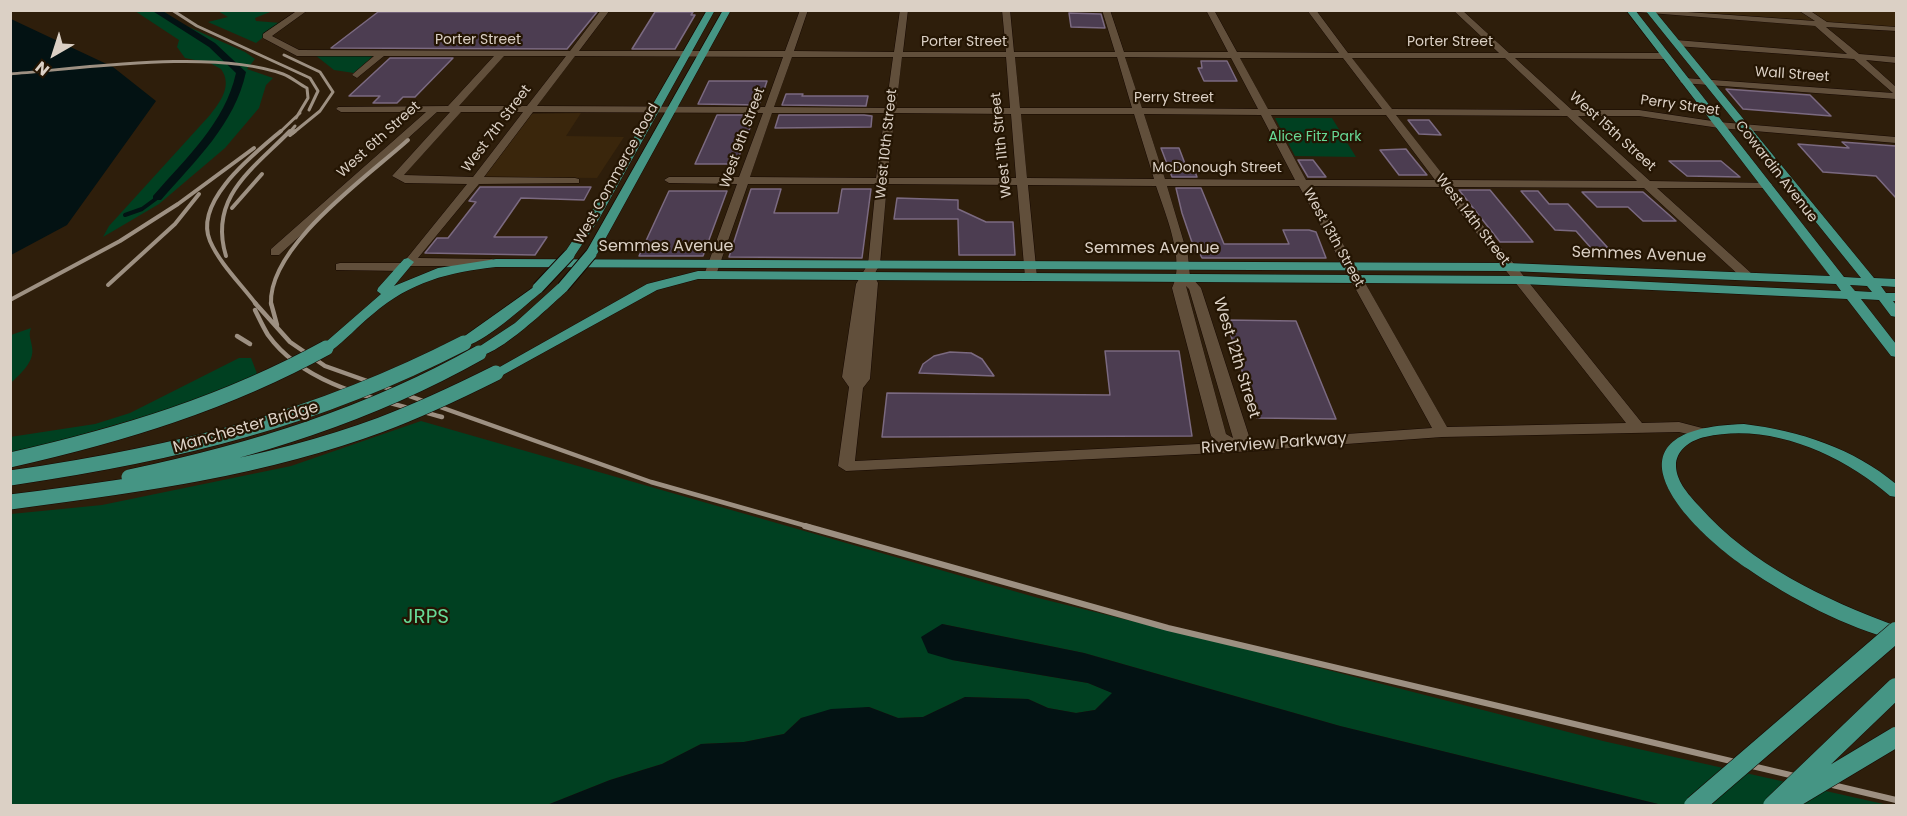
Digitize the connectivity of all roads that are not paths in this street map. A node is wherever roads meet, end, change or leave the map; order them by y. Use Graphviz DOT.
graph roads {
  1 [pos="304,10"];
  2 [pos="606,10"];
  3 [pos="711,10"];
  4 [pos="727,10"];
  5 [pos="804,10"];
  6 [pos="904,10"];
  7 [pos="1006,10"];
  8 [pos="1106,10"];
  9 [pos="1210,10"];
  10 [pos="1311,10"];
  11 [pos="1456,10"];
  12 [pos="1616,10"];
  13 [pos="1802,10"];
  14 [pos="1630,11"];
  15 [pos="1649,11"];
  16 [pos="1818,24"];
  17 [pos="1828,25"];
  18 [pos="1896,29"];
  19 [pos="1676,44"];
  20 [pos="572,53"];
  21 [pos="686,53"];
  22 [pos="381,54"];
  23 [pos="502,54"];
  24 [pos="702,54"];
  25 [pos="789,55"];
  26 [pos="898,55"];
  27 [pos="1009,55"];
  28 [pos="1121,56"];
  29 [pos="1234,56"];
  30 [pos="1345,56"];
  31 [pos="1506,56"];
  32 [pos="1666,56"];
  33 [pos="1856,57"];
  34 [pos="1896,60"];
  35 [pos="357,75"];
  36 [pos="1685,81"];
  37 [pos="1708,82"];
  38 [pos="1896,94"];
  39 [pos="341,109"];
  40 [pos="435,109"];
  41 [pos="454,109"];
  42 [pos="527,110"];
  43 [pos="654,110"];
  44 [pos="671,110"];
  45 [pos="769,110"];
  46 [pos="890,110"];
  47 [pos="1013,111"];
  48 [pos="1138,111"];
  49 [pos="1265,112"];
  50 [pos="1389,112"];
  51 [pos="1568,112"];
  52 [pos="1719,125"];
  53 [pos="1745,128"];
  54 [pos="1896,140"];
  55 [pos="476,180"];
  56 [pos="669,180"];
  57 [pos="575,181"];
  58 [pos="743,181"];
  59 [pos="882,182"];
  60 [pos="1020,182"];
  61 [pos="1160,183"];
  62 [pos="1303,183"];
  63 [pos="1444,183"];
  64 [pos="1646,184"];
  65 [pos="1766,184"];
  66 [pos="276,252"];
  67 [pos="496,263"];
  68 [pos="406,264"];
  69 [pos="648,264"];
  70 [pos="340,267"];
  71 [pos="1508,267"];
  72 [pos="712,269"];
  73 [pos="871,270"];
  74 [pos="1030,271"];
  75 [pos="1183,271"];
  76 [pos="1351,272"];
  77 [pos="1746,275"];
  78 [pos="1522,280"];
  79 [pos="1840,280"];
  80 [pos="1871,281"];
  81 [pos="1896,283"];
  82 [pos="1852,295"];
  83 [pos="1890,297"];
  84 [pos="366,312"];
  85 [pos="1896,313"];
  86 [pos="597,317"];
  87 [pos="464,343"];
  88 [pos="479,353"];
  89 [pos="1896,353"];
  90 [pos="1637,427"];
  91 [pos="1442,432"];
  92 [pos="1701,432"];
  93 [pos="1237,447"];
  94 [pos="10,460"];
  95 [pos="846,466"];
  96 [pos="10,478"];
  97 [pos="1896,492"];
  98 [pos="10,500"];
  99 [pos="1896,632"];
  100 [pos="1896,688"];
  101 [pos="1896,737"];
  102 [pos="1694,806"];
  103 [pos="1773,806"];
  104 [pos="1781,806"];
  1 -- 22 [label="street, Porter Street"];
  2 -- 20 [label="street, West 7th Street"];
  3 -- 21 [label="main road, West Commerce Road"];
  4 -- 24 [label="main road, West Commerce Road"];
  5 -- 25 [label="street, West 9th Street"];
  6 -- 26 [label="street, West 10th Street"];
  7 -- 27 [label="street, West 11th Street"];
  8 -- 28 [label="street, West 12th Street"];
  9 -- 29 [label="street, West 13th Street"];
  10 -- 30 [label="street, West 14th Street"];
  11 -- 31 [label="street, West 15th Street"];
  12 -- 14 [label="street"];
  13 -- 17 [label="street"];
  14 -- 15 [label="street"];
  14 -- 32 [label="main road, Cowardin Avenue"];
  15 -- 16 [label="street"];
  15 -- 19 [label="main road, Cowardin Avenue"];
  16 -- 17 [label="street"];
  16 -- 33 [label="street"];
  17 -- 18 [label="street"];
  19 -- 33 [label="street"];
  19 -- 37 [label="main road, Cowardin Avenue"];
  20 -- 21 [label="street, Porter Street"];
  20 -- 23 [label="street, Porter Street"];
  20 -- 42 [label="street, West 7th Street"];
  21 -- 24 [label="street, Porter Street"];
  21 -- 43 [label="main road, West Commerce Road"];
  22 -- 23 [label="street, Porter Street"];
  22 -- 35 [label="street"];
  23 -- 41 [label="street"];
  24 -- 25 [label="street, Porter Street"];
  24 -- 44 [label="main road, West Commerce Road"];
  25 -- 26 [label="street, Porter Street"];
  25 -- 45 [label="street, West 9th Street"];
  26 -- 27 [label="street, Porter Street"];
  26 -- 46 [label="street, West 10th Street"];
  27 -- 28 [label="street, Porter Street"];
  27 -- 47 [label="street, West 11th Street"];
  28 -- 29 [label="street, Porter Street"];
  28 -- 48 [label="street, West 12th Street"];
  29 -- 30 [label="street, Porter Street"];
  29 -- 49 [label="street, West 13th Street"];
  30 -- 31 [label="street, Porter Street"];
  30 -- 50 [label="street, West 14th Street"];
  31 -- 32 [label="street, Porter Street"];
  31 -- 51 [label="street, West 15th Street"];
  32 -- 36 [label="main road, Cowardin Avenue"];
  33 -- 34 [label="street"];
  33 -- 38 [label="street"];
  36 -- 37 [label="street, Wall Street"];
  36 -- 52 [label="main road, Cowardin Avenue"];
  37 -- 38 [label="street, Wall Street"];
  37 -- 53 [label="main road, Cowardin Avenue"];
  39 -- 40 [label="street"];
  40 -- 41 [label="street, West 6th Street"];
  40 -- 66 [label="street, West 6th Street"];
  41 -- 42 [label="street, Perry Street"];
  41 -- 55 [label="street"];
  42 -- 43 [label="street, Perry Street"];
  42 -- 55 [label="street, West 7th Street"];
  43 -- 44 [label="street, Perry Street"];
  43 -- 87 [label="main road, West Commerce Road, bridge"];
  44 -- 45 [label="street, Perry Street"];
  44 -- 88 [label="main road, West Commerce Road, bridge"];
  45 -- 46 [label="street, Perry Street"];
  45 -- 58 [label="street, West 9th Street"];
  46 -- 47 [label="street, Perry Street"];
  46 -- 59 [label="street, West 10th Street"];
  47 -- 48 [label="street, Perry Street"];
  47 -- 60 [label="street, West 11th Street"];
  48 -- 49 [label="street, Perry Street"];
  48 -- 61 [label="street, West 12th Street"];
  49 -- 50 [label="street, Perry Street"];
  49 -- 62 [label="street, West 13th Street"];
  50 -- 51 [label="street, Perry Street"];
  50 -- 63 [label="street, West 14th Street"];
  51 -- 52 [label="street, Perry Street"];
  51 -- 64 [label="street, West 15th Street"];
  52 -- 53 [label="street, Perry Street"];
  52 -- 65 [label="main road, Cowardin Avenue"];
  53 -- 54 [label="street, Perry Street"];
  53 -- 80 [label="main road, Cowardin Avenue"];
  55 -- 57 [label="street"];
  55 -- 68 [label="street, West 7th Street"];
  56 -- 58 [label="street, McDonough Street"];
  58 -- 59 [label="street, McDonough Street"];
  58 -- 72 [label="street, West 9th Street"];
  59 -- 60 [label="street, McDonough Street"];
  59 -- 73 [label="street, West 10th Street"];
  60 -- 61 [label="street, McDonough Street"];
  60 -- 74 [label="street, West 11th Street"];
  61 -- 62 [label="street, McDonough Street"];
  61 -- 75 [label="street, West 12th Street"];
  62 -- 63 [label="street, McDonough Street"];
  62 -- 76 [label="street, West 13th Street"];
  63 -- 64 [label="street, McDonough Street"];
  63 -- 71 [label="street, West 14th Street"];
  64 -- 65 [label="street, McDonough Street"];
  64 -- 77 [label="street, West 15th Street"];
  65 -- 79 [label="main road, Cowardin Avenue"];
  67 -- 68 [label="street, Semmes Avenue"];
  67 -- 69 [label="main road, Semmes Avenue"];
  67 -- 84 [label="main road"];
  68 -- 70 [label="street, Semmes Avenue"];
  68 -- 84 [label="main road"];
  69 -- 72 [label="main road, Semmes Avenue"];
  69 -- 86 [label="main road"];
  71 -- 76 [label="main road, Semmes Avenue"];
  71 -- 77 [label="main road, Semmes Avenue"];
  71 -- 78 [label="street, West 14th Street"];
  72 -- 73 [label="main road, Semmes Avenue"];
  72 -- 86 [label="main road"];
  73 -- 74 [label="main road, Semmes Avenue"];
  73 -- 95 [label="street, West 10th Street"];
  74 -- 75 [label="main road, Semmes Avenue"];
  75 -- 76 [label="main road, Semmes Avenue"];
  75 -- 93 [label="street, West 12th Street"];
  75 -- 93 [label="street, West 12th Street"];
  76 -- 78 [label="main road, Semmes Avenue"];
  76 -- 91 [label="street, West 13th Street"];
  77 -- 79 [label="main road, Semmes Avenue"];
  78 -- 82 [label="main road, Semmes Avenue"];
  78 -- 90 [label="street, West 14th Street"];
  79 -- 80 [label="main road, Semmes Avenue"];
  79 -- 82 [label="main road, Cowardin Avenue"];
  80 -- 81 [label="main road, Semmes Avenue"];
  80 -- 83 [label="main road, Cowardin Avenue"];
  82 -- 83 [label="main road, Semmes Avenue"];
  82 -- 89 [label="main road, Cowardin Avenue"];
  83 -- 85 [label="main road, Cowardin Avenue"];
  84 -- 94 [label="main road, bridge"];
  86 -- 98 [label="main road, bridge"];
  87 -- 96 [label="main road, Manchester Bridge, bridge"];
  88 -- 98 [label="main road, Manchester Bridge, bridge"];
  90 -- 91 [label="street, Riverview Parkway"];
  90 -- 92 [label="street, Riverview Parkway"];
  91 -- 93 [label="street, Riverview Parkway"];
  92 -- 97 [label="main road"];
  92 -- 99 [label="main road"];
  93 -- 95 [label="street, Riverview Parkway"];
  99 -- 102 [label="main road, bridge"];
  100 -- 103 [label="main road, bridge"];
  101 -- 104 [label="main road, bridge"];
}
